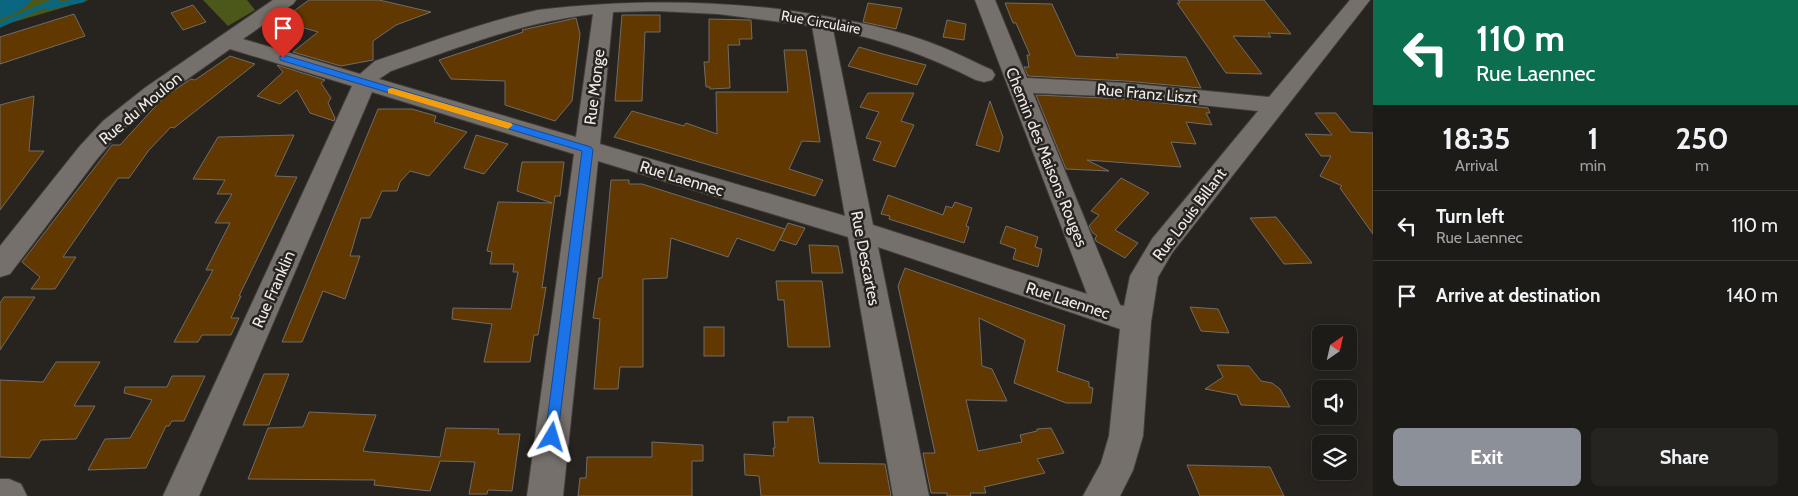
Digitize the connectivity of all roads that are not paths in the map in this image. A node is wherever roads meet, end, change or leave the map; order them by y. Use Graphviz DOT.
graph roads {
  1 [pos="286,0"];
  2 [pos="985,0"];
  3 [pos="1360,0"];
  4 [pos="604,6"];
  5 [pos="821,21"];
  6 [pos="226,41"];
  7 [pos="984,75"];
  8 [pos="365,83"];
  9 [pos="1019,86"];
  10 [pos="1275,105"];
  11 [pos="588,150"];
  12 [pos="862,231"];
  13 [pos="0,266"];
  14 [pos="1109,314"];
  15 [pos="1136,322"];
  16 [pos="0,496"];
  17 [pos="9,496"];
  18 [pos="181,496"];
  19 [pos="545,496"];
  20 [pos="912,496"];
  21 [pos="1101,496"];
  1 -- 6 [label="street, Rue du Moulon"];
  2 -- 9 [label="street, Chemin des Maisons Rouges"];
  3 -- 10 [label="street, Rue Louis Billant"];
  4 -- 5 [label="street, Rue Circulaire"];
  4 -- 8 [label="street, Rue Circulaire"];
  4 -- 11 [label="street, Rue Monge"];
  5 -- 7 [label="street, Rue Circulaire"];
  5 -- 12 [label="street, Rue Descartes"];
  6 -- 8 [label="street, Rue Laennec"];
  6 -- 13 [label="street, Rue du Moulon"];
  8 -- 11 [label="street, Rue Laennec"];
  8 -- 18 [label="street, Rue Franklin"];
  9 -- 10 [label="street, Rue Franz Liszt"];
  9 -- 14 [label="street, Chemin des Maisons Rouges"];
  10 -- 15 [label="street, Rue Louis Billant"];
  11 -- 12 [label="street, Rue Laennec"];
  11 -- 19 [label="street, Rue Monge"];
  12 -- 14 [label="street, Rue Laennec"];
  12 -- 20 [label="street, Rue Descartes"];
  14 -- 15 [label="street, Rue Laennec"];
  15 -- 21 [label="street, Rue Louis Billant"];
  16 -- 17 [label="street"];
}
